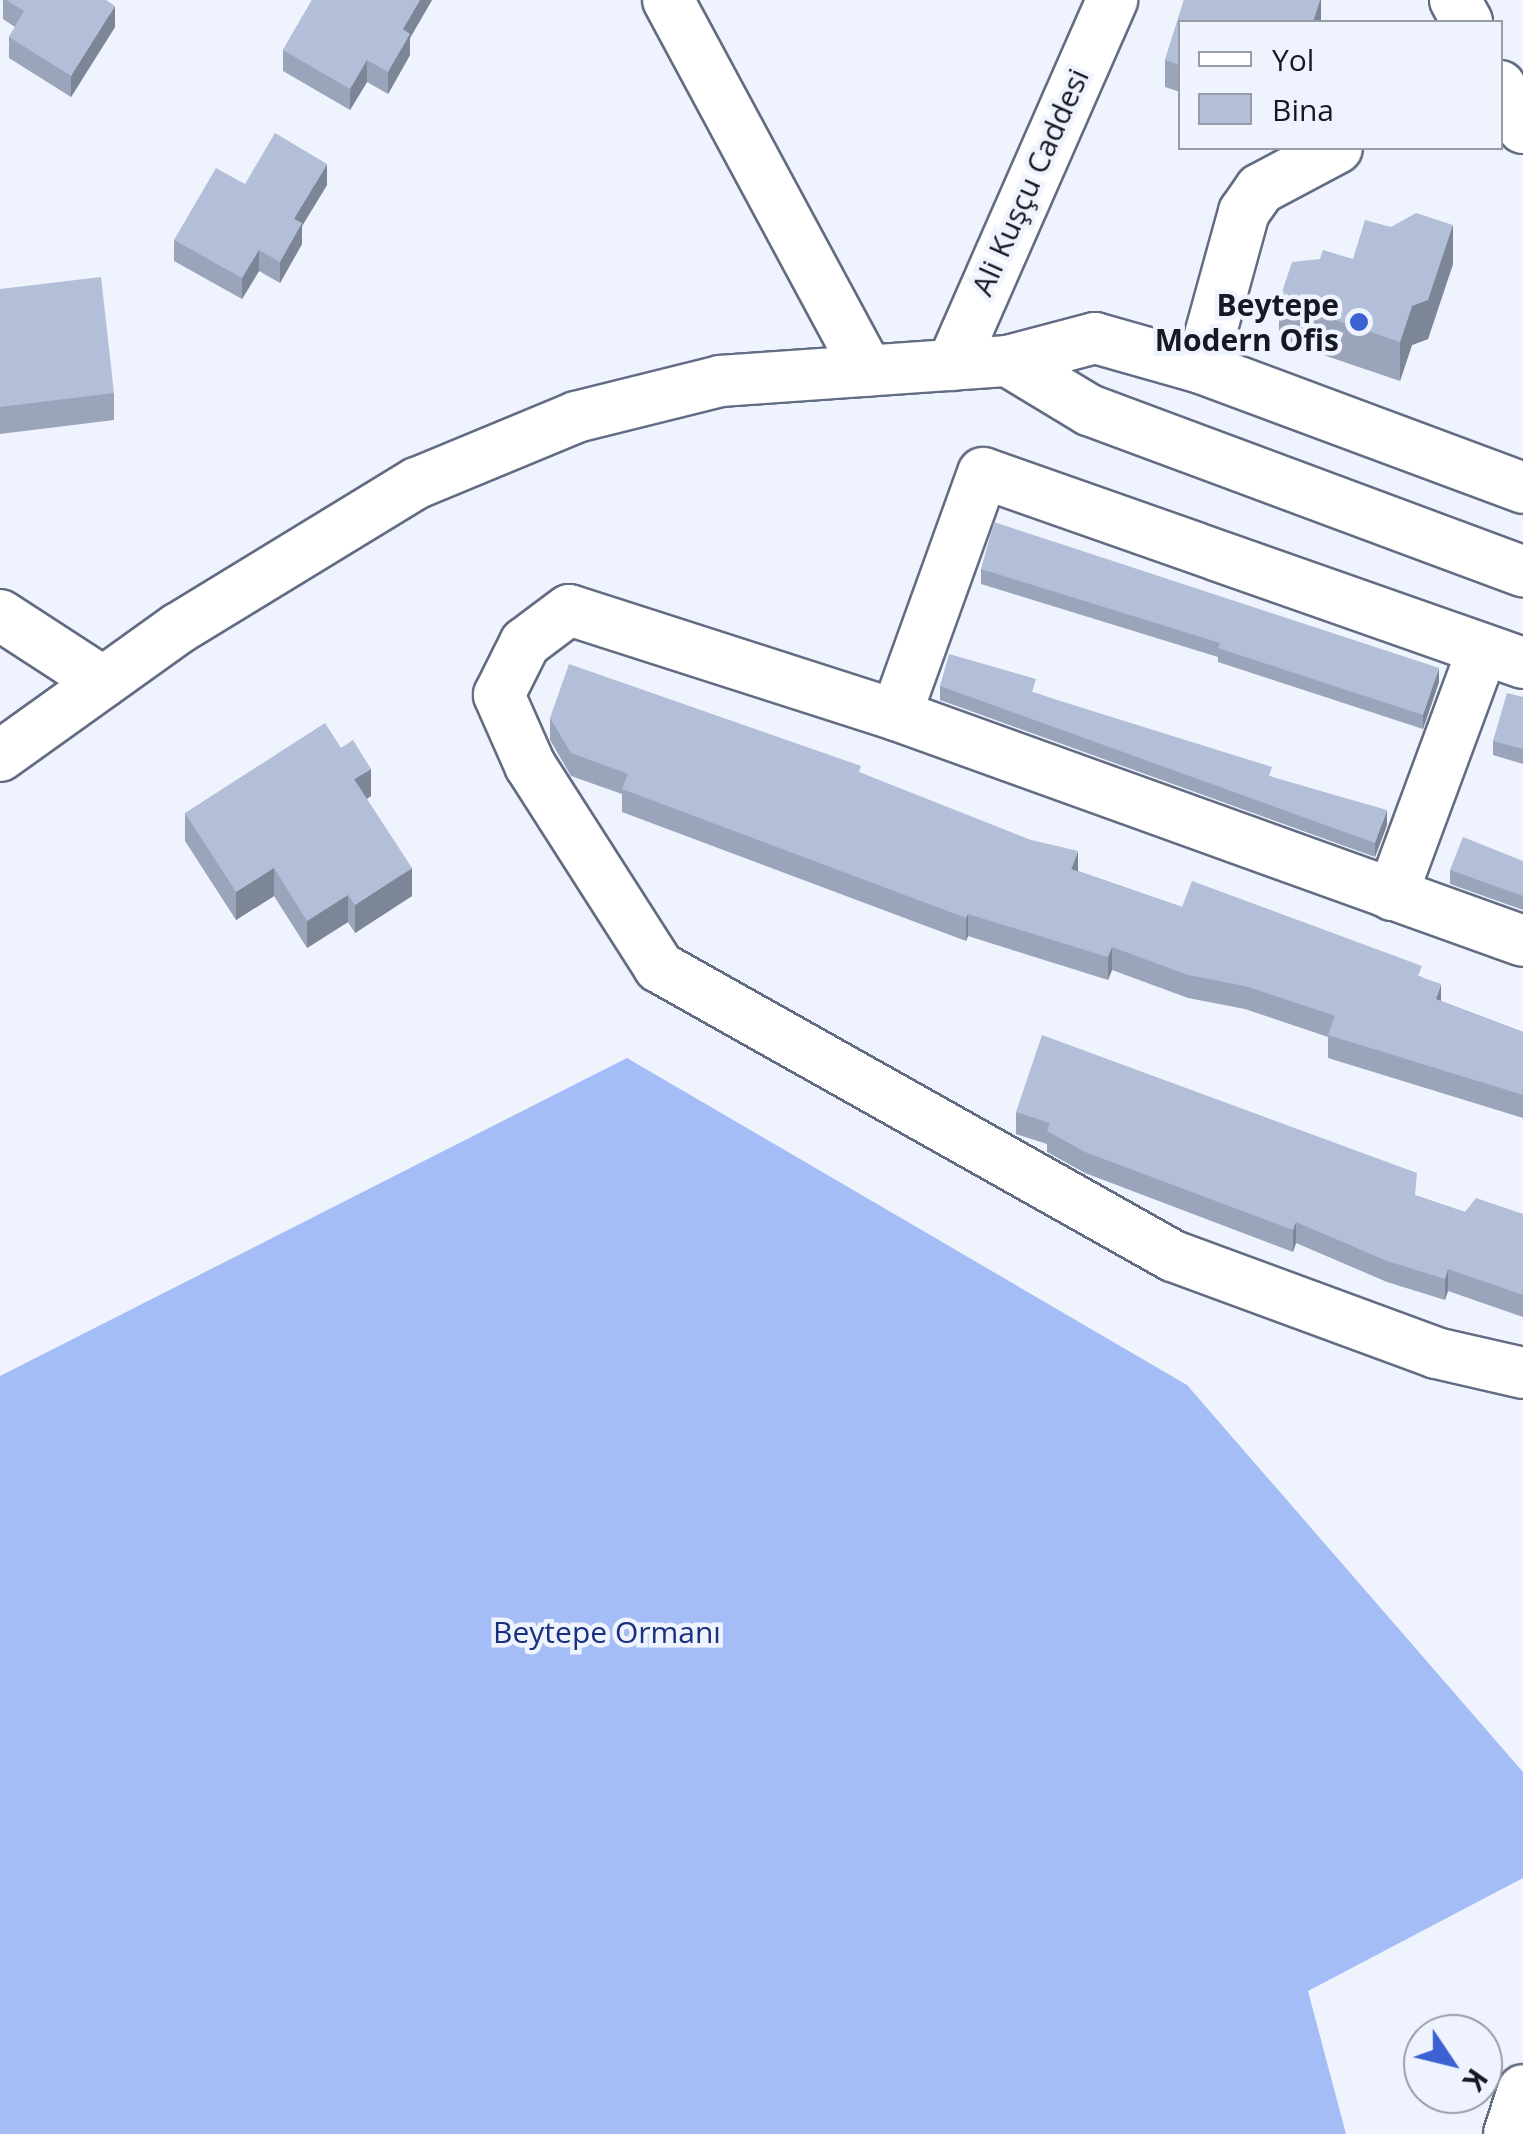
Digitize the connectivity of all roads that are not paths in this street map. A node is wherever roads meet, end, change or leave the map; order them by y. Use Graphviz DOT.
graph roads {
  1 [pos="668,0"];
  2 [pos="1112,0"];
  3 [pos="1503,91"];
  4 [pos="1523,128"];
  5 [pos="1333,150"];
  6 [pos="1008,361"];
  7 [pos="952,365"];
  8 [pos="1201,368"];
  9 [pos="868,371"];
  10 [pos="1523,488"];
  11 [pos="1523,571"];
  12 [pos="0,615"];
  13 [pos="1503,656"];
  14 [pos="103,682"];
  15 [pos="896,715"];
  16 [pos="0,756"];
  17 [pos="1392,895"];
  18 [pos="1523,941"];
  19 [pos="1523,1373"];
  20 [pos="1523,2090"];
  21 [pos="1509,2134"];
  1 -- 9 [label="street"];
  2 -- 7 [label="street, Ali Kuşçu Caddesi"];
  3 -- 4 [label="street"];
  5 -- 8 [label="street"];
  6 -- 7 [label="street"];
  6 -- 8 [label="street"];
  6 -- 11 [label="street"];
  7 -- 9 [label="street"];
  8 -- 10 [label="street"];
  9 -- 14 [label="street"];
  12 -- 14 [label="street"];
  13 -- 15 [label="street"];
  13 -- 17 [label="street"];
  14 -- 16 [label="street"];
  15 -- 17 [label="street"];
  15 -- 19 [label="street"];
  17 -- 18 [label="street"];
  20 -- 21 [label="street"];
}
